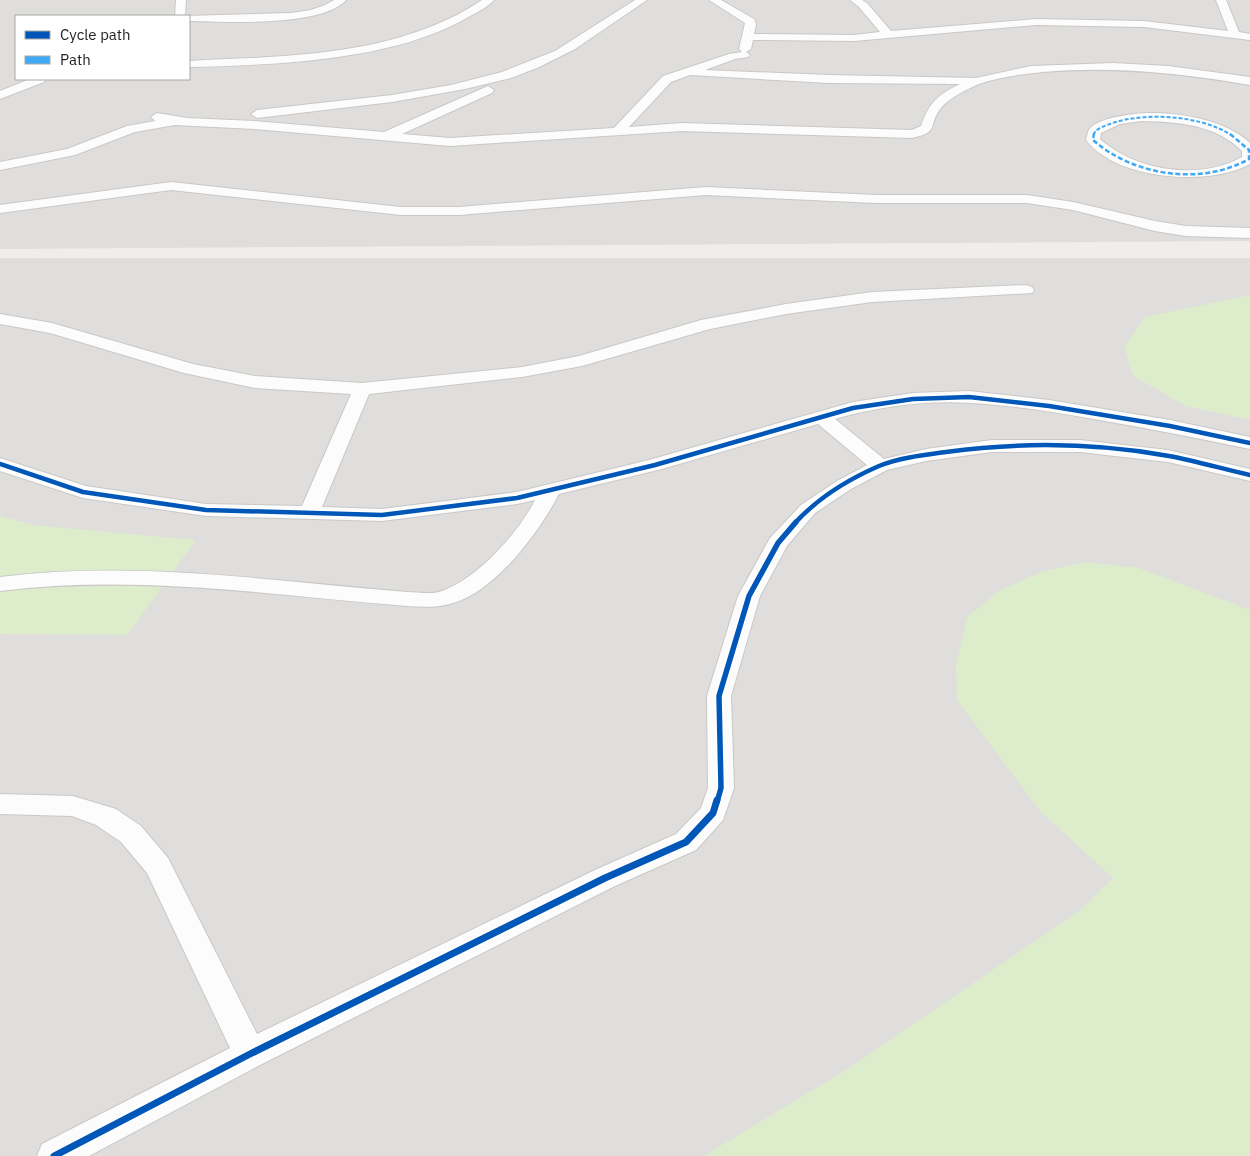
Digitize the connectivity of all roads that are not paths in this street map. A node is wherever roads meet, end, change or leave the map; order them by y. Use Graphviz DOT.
graph roads {
  1 [pos="181,0"];
  2 [pos="341,0"];
  3 [pos="489,0"];
  4 [pos="626,0"];
  5 [pos="642,0"];
  6 [pos="714,0"];
  7 [pos="855,0"];
  8 [pos="1221,0"];
  9 [pos="180,15"];
  10 [pos="190,18"];
  11 [pos="1235,35"];
  12 [pos="747,36"];
  13 [pos="889,36"];
  14 [pos="1250,37"];
  15 [pos="744,55"];
  16 [pos="190,64"];
  17 [pos="497,70"];
  18 [pos="689,71"];
  19 [pos="510,73"];
  20 [pos="743,76"];
  21 [pos="38,80"];
  22 [pos="978,81"];
  23 [pos="1250,81"];
  24 [pos="0,95"];
  25 [pos="249,108"];
  26 [pos="209,111"];
  27 [pos="157,116"];
  28 [pos="174,121"];
  29 [pos="618,131"];
  30 [pos="387,136"];
  31 [pos="0,159"];
  32 [pos="0,166"];
  33 [pos="1245,167"];
  34 [pos="0,209"];
  35 [pos="1250,233"];
  36 [pos="1026,290"];
  37 [pos="0,319"];
  38 [pos="362,389"];
  39 [pos="821,417"];
  40 [pos="1250,443"];
  41 [pos="0,464"];
  42 [pos="880,466"];
  43 [pos="1250,475"];
  44 [pos="551,490"];
  45 [pos="309,514"];
  46 [pos="0,584"];
  47 [pos="0,804"];
  48 [pos="250,1054"];
  49 [pos="54,1156"];
  1 -- 9 [label="street"];
  2 -- 10 [label="street"];
  3 -- 16 [label="street"];
  4 -- 17 [label="street"];
  5 -- 19 [label="street"];
  6 -- 12 [label="street"];
  7 -- 13 [label="street"];
  8 -- 11 [label="street"];
  11 -- 13 [label="street"];
  11 -- 14 [label="street"];
  12 -- 13 [label="street"];
  12 -- 15 [label="street"];
  15 -- 18 [label="street"];
  15 -- 20 [label="street"];
  17 -- 19 [label="street"];
  17 -- 25 [label="street"];
  18 -- 20 [label="street"];
  18 -- 29 [label="street"];
  19 -- 28 [label="street"];
  19 -- 30 [label="street"];
  20 -- 22 [label="street"];
  21 -- 24 [label="street"];
  22 -- 23 [label="street"];
  22 -- 29 [label="street"];
  26 -- 27 [label="street"];
  27 -- 28 [label="street"];
  27 -- 31 [label="street"];
  28 -- 30 [label="street"];
  28 -- 32 [label="street"];
  29 -- 30 [label="street"];
  33 -- 33 [label="street"];
  34 -- 35 [label="street"];
  36 -- 38 [label="street"];
  37 -- 38 [label="street"];
  38 -- 45 [label="street"];
  39 -- 40 [label="street"];
  39 -- 42 [label="street"];
  39 -- 44 [label="street"];
  41 -- 45 [label="street"];
  42 -- 43 [label="street"];
  42 -- 48 [label="street"];
  44 -- 45 [label="street"];
  44 -- 46 [label="street"];
  47 -- 48 [label="street"];
  48 -- 49 [label="street"];
}
